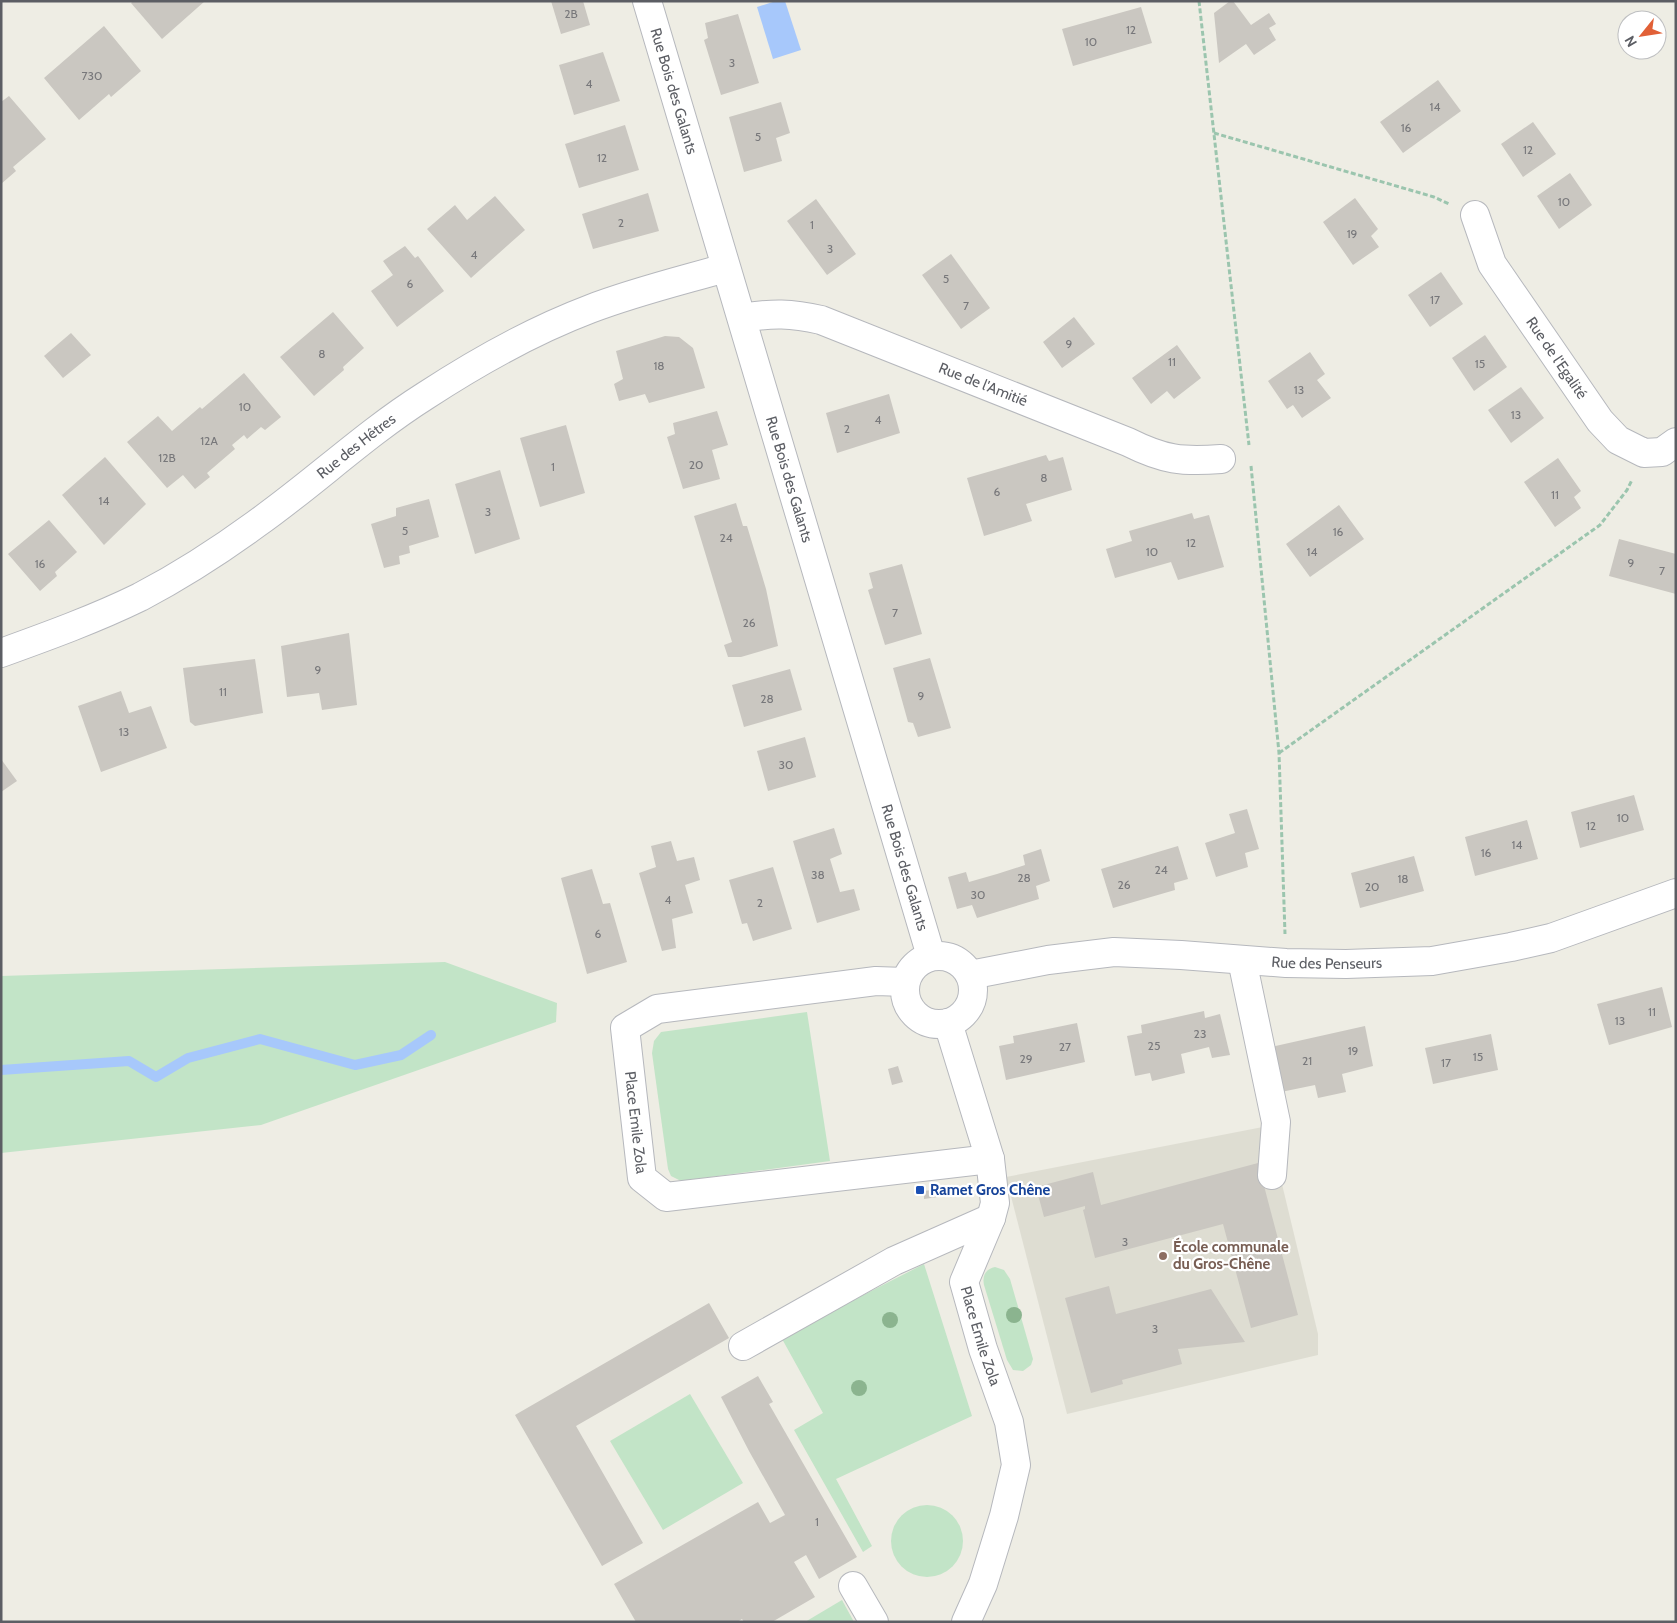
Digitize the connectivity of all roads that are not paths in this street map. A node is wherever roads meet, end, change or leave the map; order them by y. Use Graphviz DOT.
graph roads {
  1 [pos="647,1"];
  2 [pos="1475,215"];
  3 [pos="725,268"];
  4 [pos="742,318"];
  5 [pos="1676,442"];
  6 [pos="1221,459"];
  7 [pos="1,652"];
  8 [pos="1676,893"];
  9 [pos="930,956"];
  10 [pos="1242,960"];
  11 [pos="970,975"];
  12 [pos="906,982"];
  13 [pos="948,1023"];
  14 [pos="990,1159"];
  15 [pos="1272,1175"];
  16 [pos="991,1218"];
  17 [pos="743,1346"];
  18 [pos="854,1586"];
  19 [pos="874,1622"];
  20 [pos="966,1622"];
  1 -- 3 [label="street, Rue Bois des Galants"];
  2 -- 5 [label="street, Rue de l'Egalité"];
  3 -- 4 [label="street, Rue Bois des Galants"];
  3 -- 7 [label="street, Rue des Hêtres"];
  4 -- 6 [label="street, Rue de l'Amitié"];
  4 -- 9 [label="street, Rue Bois des Galants"];
  8 -- 10 [label="street, Rue des Penseurs"];
  9 -- 11 [label="street"];
  9 -- 12 [label="street"];
  10 -- 11 [label="street, Rue des Penseurs"];
  10 -- 15 [label="street"];
  11 -- 13 [label="street"];
  12 -- 13 [label="street"];
  12 -- 14 [label="street, Place Emile Zola"];
  13 -- 14 [label="street, Place Emile Zola"];
  14 -- 16 [label="street, Place Emile Zola"];
  16 -- 17 [label="street"];
  16 -- 20 [label="street, Place Emile Zola"];
  18 -- 19 [label="street"];
}
